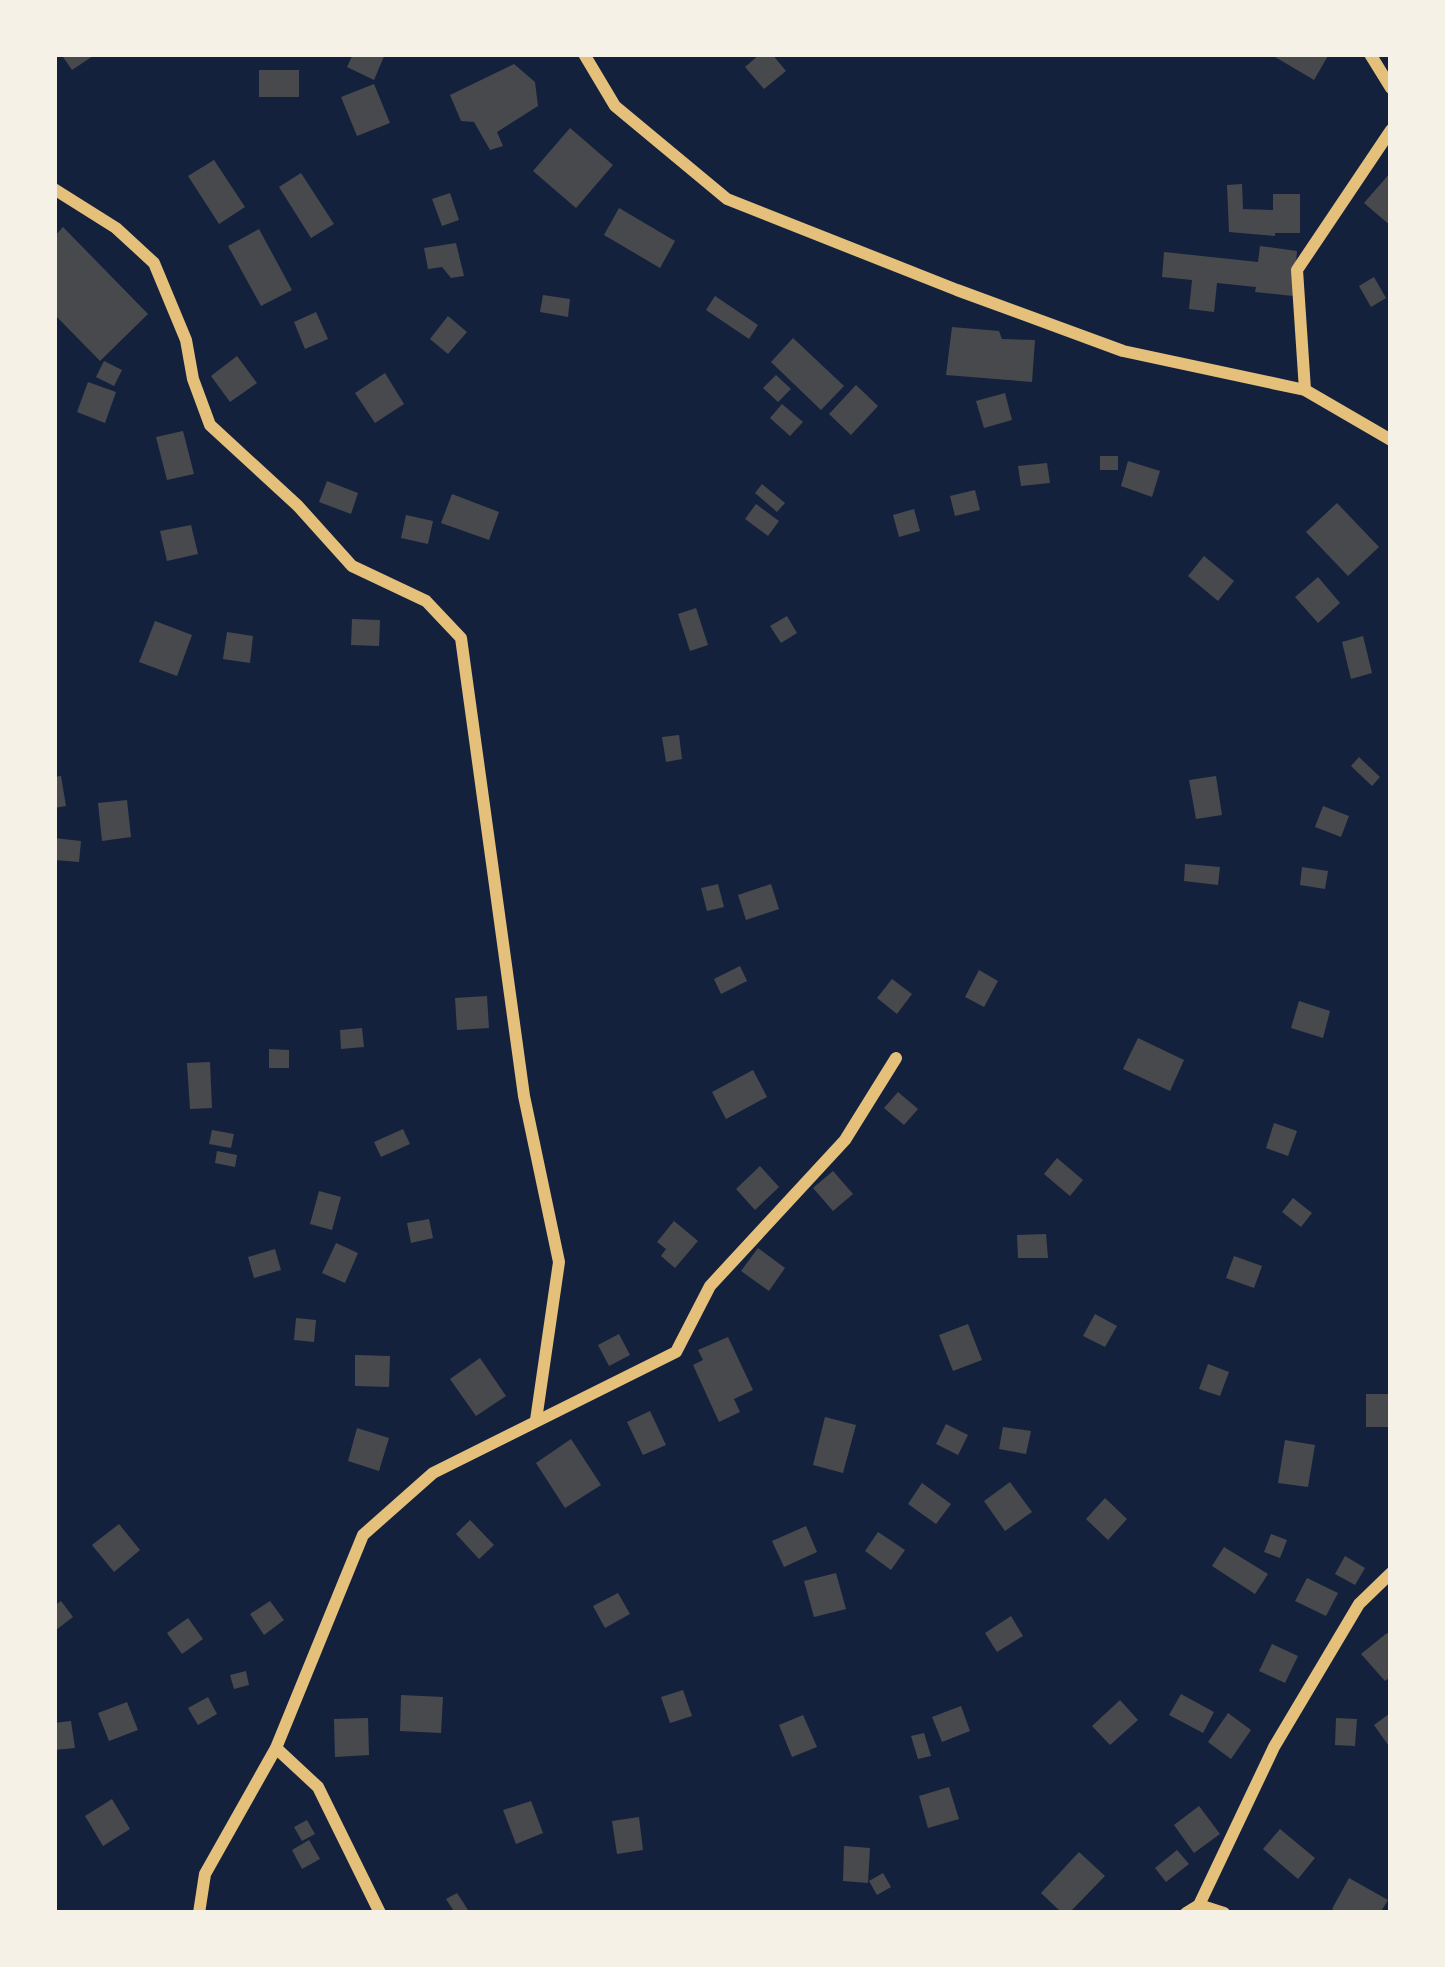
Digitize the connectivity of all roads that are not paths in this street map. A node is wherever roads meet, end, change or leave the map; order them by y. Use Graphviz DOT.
graph roads {
  1 [pos="584,54"];
  2 [pos="1370,54"];
  3 [pos="1391,88"];
  4 [pos="1391,130"];
  5 [pos="54,189"];
  6 [pos="1305,390"];
  7 [pos="1391,440"];
  8 [pos="896,1058"];
  9 [pos="536,1420"];
  10 [pos="1391,1573"];
  11 [pos="276,1748"];
  12 [pos="1192,1909"];
  13 [pos="199,1913"];
  14 [pos="380,1913"];
  15 [pos="1224,1913"];
  1 -- 6 [label="street"];
  2 -- 3 [label="street"];
  4 -- 6 [label="street"];
  5 -- 9 [label="street"];
  6 -- 7 [label="street"];
  8 -- 9 [label="street"];
  9 -- 11 [label="street"];
  10 -- 12 [label="street"];
  11 -- 13 [label="street"];
  11 -- 14 [label="street"];
  12 -- 15 [label="street"];
}
